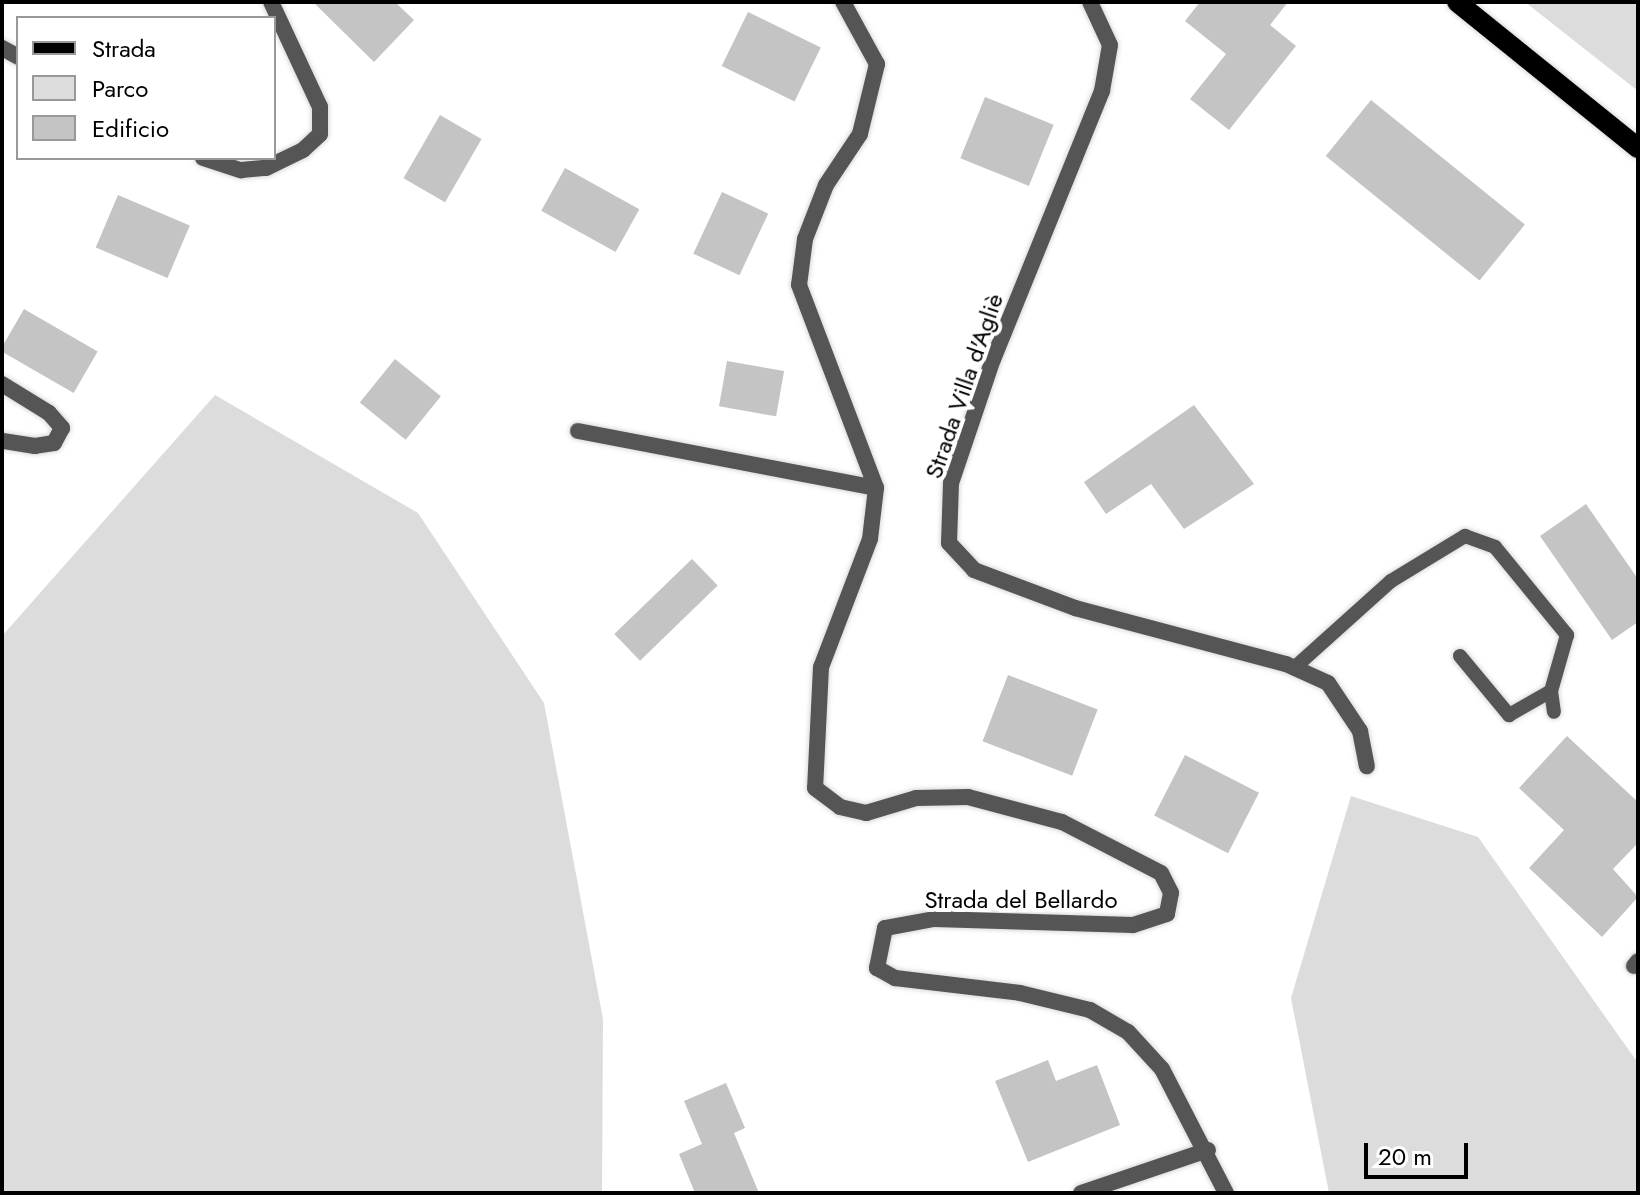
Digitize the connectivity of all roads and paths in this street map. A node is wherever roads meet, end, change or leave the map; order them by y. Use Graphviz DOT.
graph roads {
  1 [pos="271,2"];
  2 [pos="843,2"];
  3 [pos="1090,2"];
  4 [pos="1457,2"];
  5 [pos="1638,148"];
  6 [pos="209,160"];
  7 [pos="2,384"];
  8 [pos="578,431"];
  9 [pos="2,441"];
  10 [pos="876,488"];
  11 [pos="1460,656"];
  12 [pos="1294,668"];
  13 [pos="1551,691"];
  14 [pos="1554,712"];
  15 [pos="1367,766"];
  16 [pos="1208,1150"];
  17 [pos="1081,1193"];
  18 [pos="1226,1193"];
  1 -- 6 [label="street"];
  2 -- 10 [label="street, Strada del Bellardo"];
  3 -- 12 [label="street, Strada Villa d'Agliè"];
  4 -- 5 [label="main road"];
  7 -- 9 [label="street"];
  8 -- 10 [label="street"];
  10 -- 16 [label="street, Strada del Bellardo"];
  11 -- 13 [label="lane"];
  12 -- 13 [label="lane"];
  12 -- 15 [label="street, Strada Villa d'Agliè"];
  13 -- 14 [label="lane"];
  16 -- 17 [label="street"];
  16 -- 18 [label="street, Strada del Bellardo"];
}
